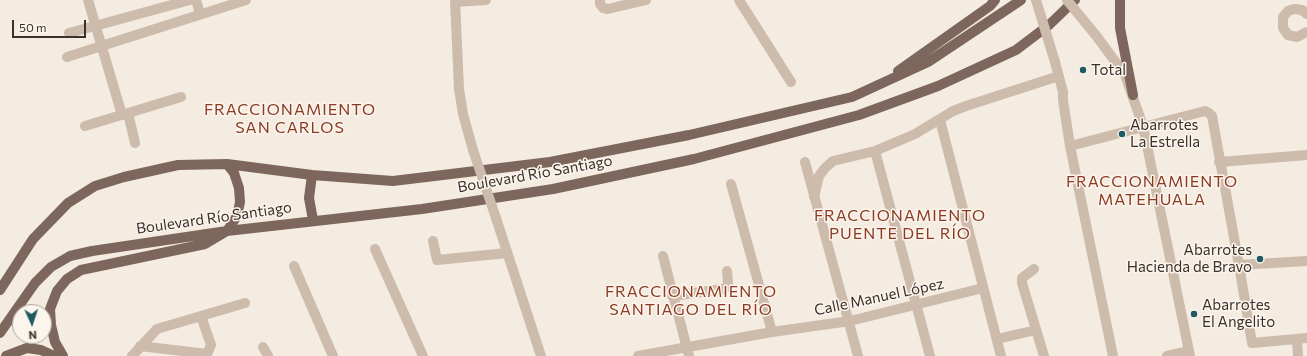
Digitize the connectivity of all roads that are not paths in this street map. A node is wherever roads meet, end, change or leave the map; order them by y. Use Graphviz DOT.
graph roads {
  1 [pos="88,0"];
  2 [pos="190,0"];
  3 [pos="196,0"];
  4 [pos="246,0"];
  5 [pos="486,0"];
  6 [pos="600,0"];
  7 [pos="646,0"];
  8 [pos="739,0"];
  9 [pos="995,0"];
  10 [pos="1020,0"];
  11 [pos="1036,0"];
  12 [pos="1067,0"];
  13 [pos="1075,0"];
  14 [pos="1120,0"];
  15 [pos="455,1"];
  16 [pos="200,14"];
  17 [pos="1307,14"];
  18 [pos="96,25"];
  19 [pos="1307,32"];
  20 [pos="69,33"];
  21 [pos="102,46"];
  22 [pos="67,57"];
  23 [pos="1059,76"];
  24 [pos="791,82"];
  25 [pos="883,82"];
  26 [pos="1133,95"];
  27 [pos="181,97"];
  28 [pos="125,114"];
  29 [pos="940,120"];
  30 [pos="85,126"];
  31 [pos="1143,126"];
  32 [pos="134,143"];
  33 [pos="1070,146"];
  34 [pos="875,151"];
  35 [pos="1307,155"];
  36 [pos="805,162"];
  37 [pos="1219,162"];
  38 [pos="228,164"];
  39 [pos="312,175"];
  40 [pos="731,184"];
  41 [pos="814,196"];
  42 [pos="312,220"];
  43 [pos="227,231"];
  44 [pos="433,241"];
  45 [pos="375,249"];
  46 [pos="507,253"];
  47 [pos="663,256"];
  48 [pos="1307,261"];
  49 [pos="1239,265"];
  50 [pos="294,266"];
  51 [pos="1034,270"];
  52 [pos="727,271"];
  53 [pos="3,282"];
  54 [pos="983,288"];
  55 [pos="0,290"];
  56 [pos="672,296"];
  57 [pos="246,303"];
  58 [pos="917,305"];
  59 [pos="200,316"];
  60 [pos="850,321"];
  61 [pos="1036,330"];
  62 [pos="772,332"];
  63 [pos="0,333"];
  64 [pos="997,339"];
  65 [pos="1302,339"];
  66 [pos="853,340"];
  67 [pos="140,346"];
  68 [pos="688,352"];
  69 [pos="1190,354"];
  70 [pos="6,356"];
  71 [pos="54,356"];
  72 [pos="63,356"];
  73 [pos="132,356"];
  74 [pos="333,356"];
  75 [pos="422,356"];
  76 [pos="541,356"];
  77 [pos="638,356"];
  78 [pos="852,356"];
  79 [pos="858,356"];
  80 [pos="930,356"];
  81 [pos="1001,356"];
  82 [pos="1044,356"];
  83 [pos="1113,356"];
  84 [pos="1167,356"];
  85 [pos="1298,356"];
  1 -- 18 [label="street"];
  2 -- 18 [label="street"];
  3 -- 16 [label="street"];
  4 -- 16 [label="street"];
  5 -- 15 [label="street"];
  6 -- 7 [label="street"];
  8 -- 24 [label="street"];
  9 -- 25 [label="main road"];
  10 -- 25 [label="main road, Boulevard Río Santiago"];
  11 -- 23 [label="street, bridge"];
  12 -- 26 [label="street, bridge"];
  13 -- 42 [label="main road, Boulevard Río Santiago"];
  14 -- 26 [label="main road"];
  15 -- 46 [label="street, bridge"];
  16 -- 21 [label="street"];
  17 -- 19 [label="street"];
  18 -- 20 [label="street"];
  18 -- 21 [label="street"];
  21 -- 22 [label="street"];
  21 -- 28 [label="street"];
  23 -- 29 [label="street"];
  23 -- 33 [label="street"];
  25 -- 39 [label="main road, Boulevard Río Santiago"];
  26 -- 31 [label="street"];
  27 -- 28 [label="street"];
  28 -- 30 [label="street"];
  28 -- 32 [label="street"];
  29 -- 34 [label="street"];
  29 -- 54 [label="street"];
  31 -- 33 [label="street"];
  31 -- 37 [label="street"];
  31 -- 69 [label="street"];
  33 -- 83 [label="street"];
  34 -- 41 [label="street"];
  34 -- 58 [label="street"];
  35 -- 37 [label="street"];
  36 -- 41 [label="street"];
  37 -- 49 [label="street"];
  38 -- 39 [label="main road, Boulevard Río Santiago"];
  38 -- 43 [label="main road"];
  38 -- 53 [label="main road, Boulevard Río Santiago"];
  39 -- 42 [label="main road"];
  40 -- 62 [label="street"];
  41 -- 60 [label="street"];
  42 -- 43 [label="main road, Boulevard Río Santiago"];
  43 -- 63 [label="main road, Boulevard Río Santiago"];
  43 -- 72 [label="main road"];
  44 -- 46 [label="street"];
  45 -- 75 [label="street"];
  46 -- 76 [label="street"];
  47 -- 56 [label="street"];
  48 -- 49 [label="street"];
  49 -- 65 [label="street"];
  50 -- 74 [label="street"];
  51 -- 61 [label="street"];
  52 -- 56 [label="street"];
  53 -- 55 [label="main road, Boulevard Río Santiago"];
  54 -- 58 [label="street, Calle Manuel López"];
  54 -- 64 [label="street"];
  56 -- 68 [label="street"];
  57 -- 59 [label="street"];
  58 -- 60 [label="street, Calle Manuel López"];
  58 -- 80 [label="street"];
  59 -- 67 [label="street"];
  59 -- 67 [label="street"];
  60 -- 62 [label="street, Calle Manuel López"];
  60 -- 66 [label="street"];
  61 -- 64 [label="street"];
  61 -- 82 [label="street"];
  62 -- 68 [label="street, Calle Manuel López"];
  64 -- 81 [label="street"];
  65 -- 85 [label="street"];
  66 -- 78 [label="street"];
  66 -- 79 [label="street"];
  67 -- 73 [label="street"];
  68 -- 77 [label="street, Calle Manuel López"];
  69 -- 84 [label="street"];
  70 -- 71 [label="main road"];
}
